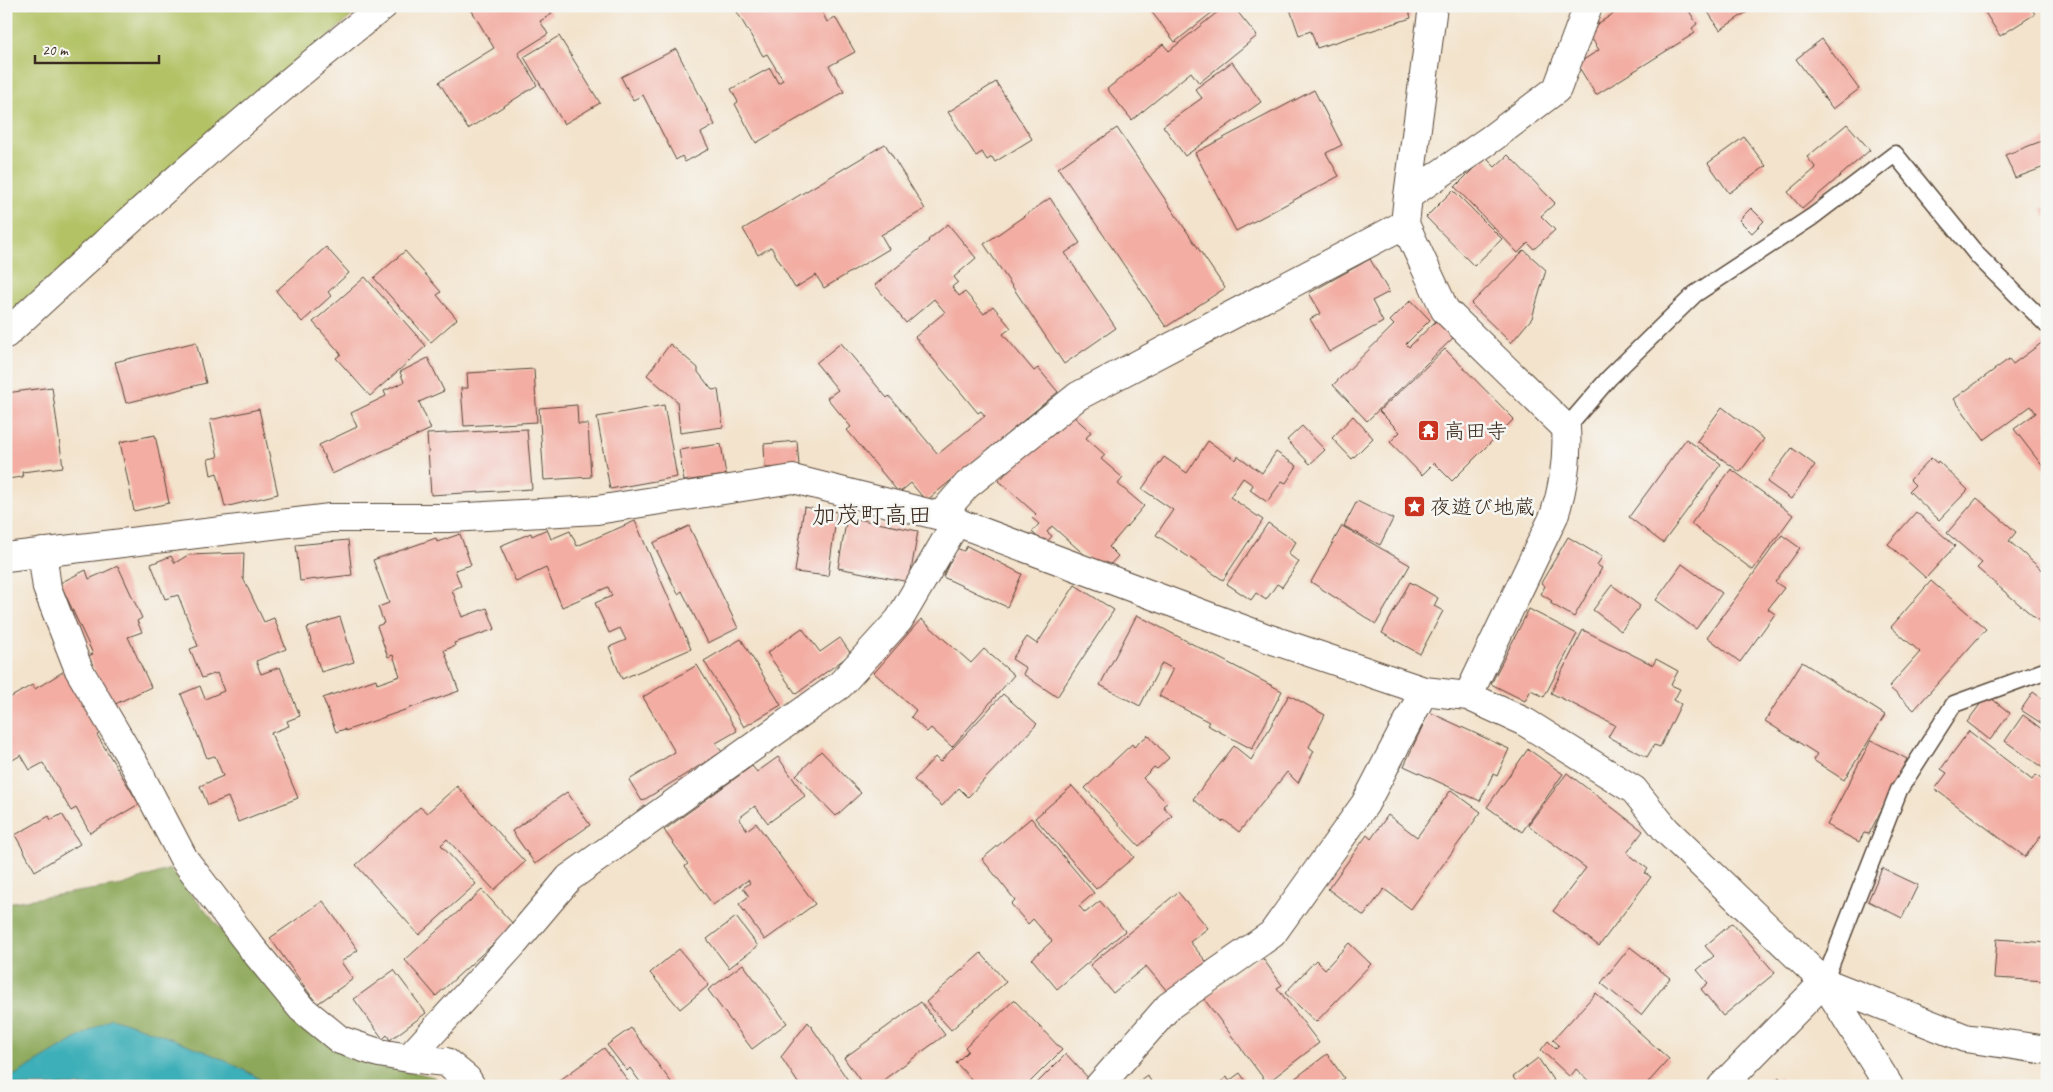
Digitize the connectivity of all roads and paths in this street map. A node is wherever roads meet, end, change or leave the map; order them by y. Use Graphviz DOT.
graph roads {
  1 [pos="383,6"];
  2 [pos="1433,6"];
  3 [pos="1588,6"];
  4 [pos="1408,196"];
  5 [pos="1405,224"];
  6 [pos="2047,325"];
  7 [pos="6,334"];
  8 [pos="1566,428"];
  9 [pos="948,519"];
  10 [pos="42,552"];
  11 [pos="6,557"];
  12 [pos="2047,670"];
  13 [pos="1424,691"];
  14 [pos="1468,696"];
  15 [pos="1824,982"];
  16 [pos="2047,1050"];
  17 [pos="409,1058"];
  18 [pos="450,1074"];
  19 [pos="471,1086"];
  20 [pos="1099,1086"];
  21 [pos="1722,1086"];
  22 [pos="1889,1086"];
  1 -- 7 [label="street"];
  2 -- 4 [label="street"];
  3 -- 4 [label="street"];
  4 -- 5 [label="street"];
  5 -- 8 [label="street"];
  5 -- 9 [label="street"];
  6 -- 8 [label="lane"];
  8 -- 14 [label="street"];
  9 -- 10 [label="street"];
  9 -- 13 [label="street"];
  9 -- 17 [label="street"];
  10 -- 11 [label="street"];
  10 -- 17 [label="street"];
  12 -- 15 [label="lane"];
  13 -- 14 [label="street"];
  13 -- 20 [label="street"];
  14 -- 15 [label="street"];
  15 -- 16 [label="street"];
  15 -- 21 [label="street"];
  15 -- 22 [label="street"];
  17 -- 18 [label="street"];
  18 -- 19 [label="street"];
}
